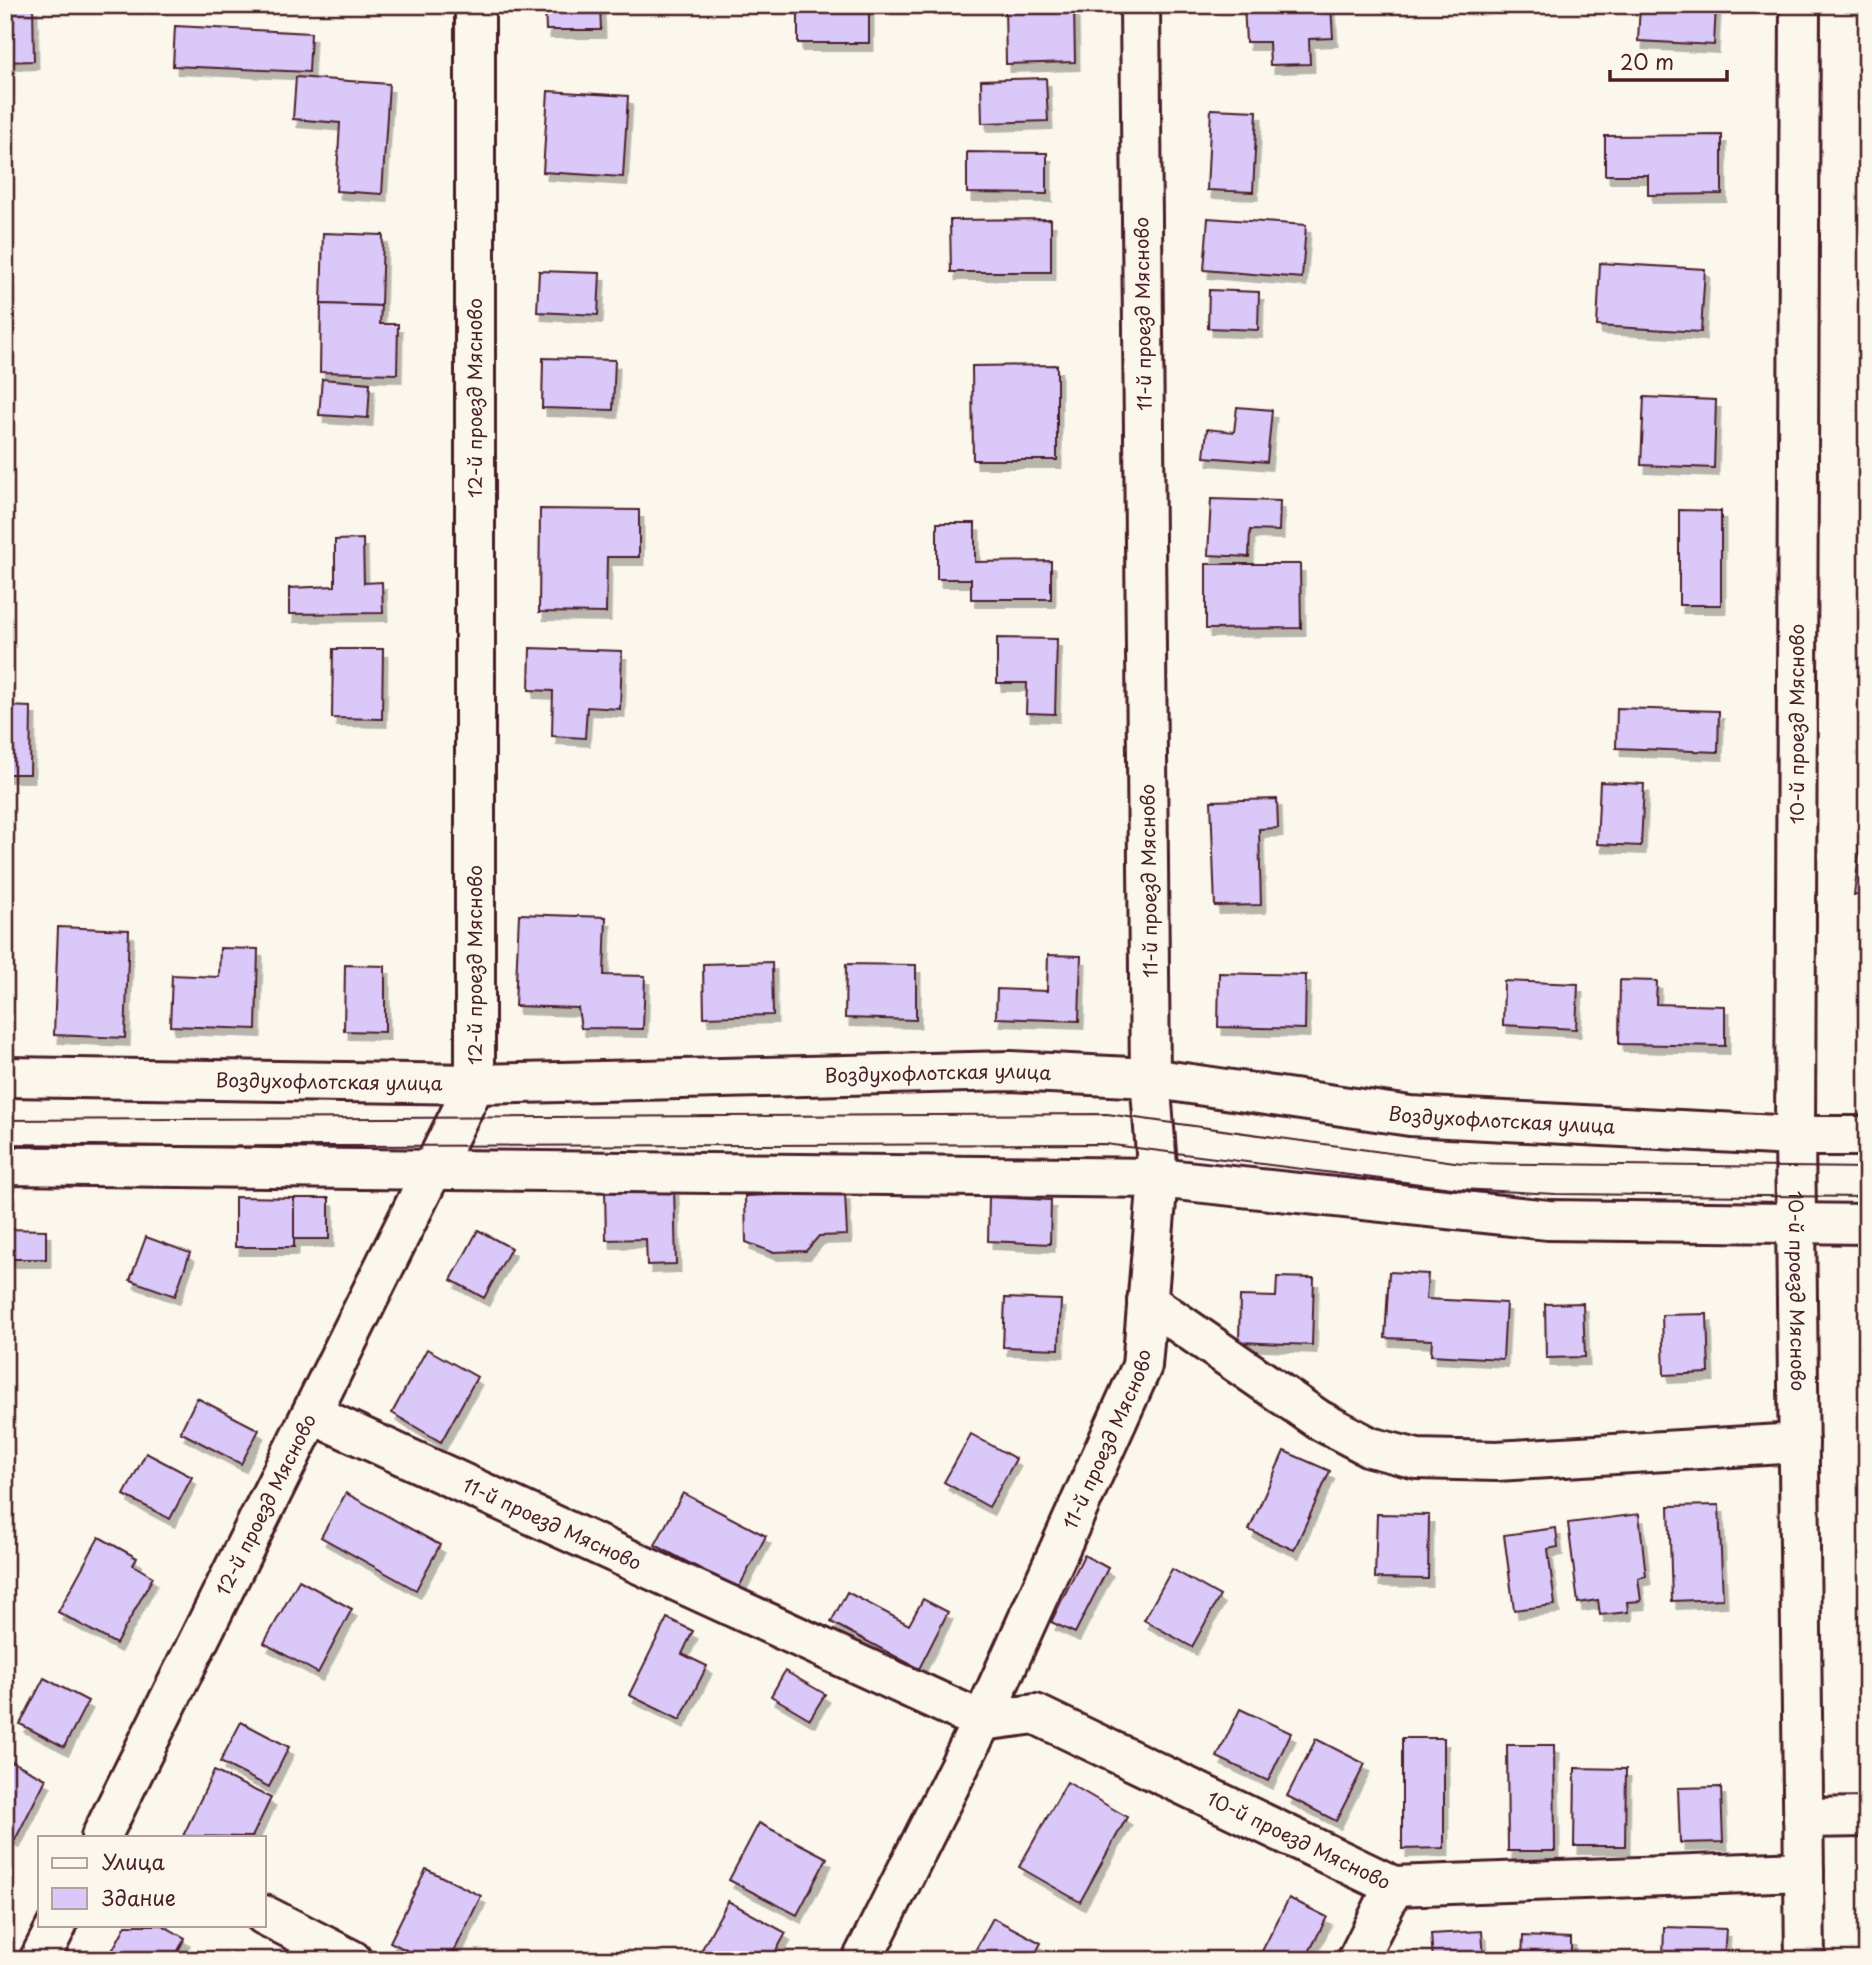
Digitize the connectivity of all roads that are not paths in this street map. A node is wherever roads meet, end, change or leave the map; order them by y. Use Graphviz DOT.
graph roads {
  1 [pos="475,5"];
  2 [pos="1140,5"];
  3 [pos="1800,5"];
  4 [pos="5,1077"];
  5 [pos="1150,1078"];
  6 [pos="475,1084"];
  7 [pos="1795,1136"];
  8 [pos="1867,1136"];
  9 [pos="5,1165"];
  10 [pos="433,1168"];
  11 [pos="1158,1178"];
  12 [pos="1797,1224"];
  13 [pos="1867,1224"];
  14 [pos="1147,1301"];
  15 [pos="312,1414"];
  16 [pos="1799,1443"];
  17 [pos="982,1721"];
  18 [pos="1867,1817"];
  19 [pos="1803,1818"];
  20 [pos="106,1836"];
  21 [pos="1804,1871"];
  22 [pos="1394,1886"];
  23 [pos="266,1916"];
  24 [pos="56,1926"];
  25 [pos="39,1960"];
  26 [pos="352,1960"];
  27 [pos="862,1960"];
  28 [pos="1357,1960"];
  29 [pos="1805,1960"];
  1 -- 6 [label="street, 12-й проезд Мясново"];
  2 -- 5 [label="street, 11-й проезд Мясново"];
  3 -- 7 [label="street, 10-й проезд Мясново"];
  4 -- 6 [label="street, Воздухофлотская улица"];
  5 -- 6 [label="street, Воздухофлотская улица"];
  5 -- 7 [label="street, Воздухофлотская улица"];
  5 -- 11 [label="street, 11-й проезд Мясново"];
  6 -- 10 [label="street, 12-й проезд Мясново"];
  7 -- 8 [label="street, Воздухофлотская улица"];
  7 -- 12 [label="street, 10-й проезд Мясново"];
  9 -- 10 [label="street"];
  10 -- 11 [label="street"];
  10 -- 15 [label="street, 12-й проезд Мясново"];
  11 -- 12 [label="street"];
  11 -- 14 [label="street, 11-й проезд Мясново"];
  12 -- 13 [label="street"];
  12 -- 16 [label="street, 10-й проезд Мясново"];
  14 -- 16 [label="street"];
  14 -- 17 [label="street, 11-й проезд Мясново"];
  15 -- 17 [label="street, 11-й проезд Мясново"];
  15 -- 20 [label="street, 12-й проезд Мясново"];
  16 -- 19 [label="street, 10-й проезд Мясново"];
  17 -- 22 [label="street, 10-й проезд Мясново"];
  17 -- 27 [label="street, 11-й проезд Мясново"];
  18 -- 19 [label="street"];
  19 -- 21 [label="street, 10-й проезд Мясново"];
  21 -- 22 [label="street, 10-й проезд Мясново"];
  21 -- 29 [label="street, 10-й проезд Мясново"];
  22 -- 28 [label="street"];
  23 -- 26 [label="street"];
  24 -- 25 [label="street"];
}
